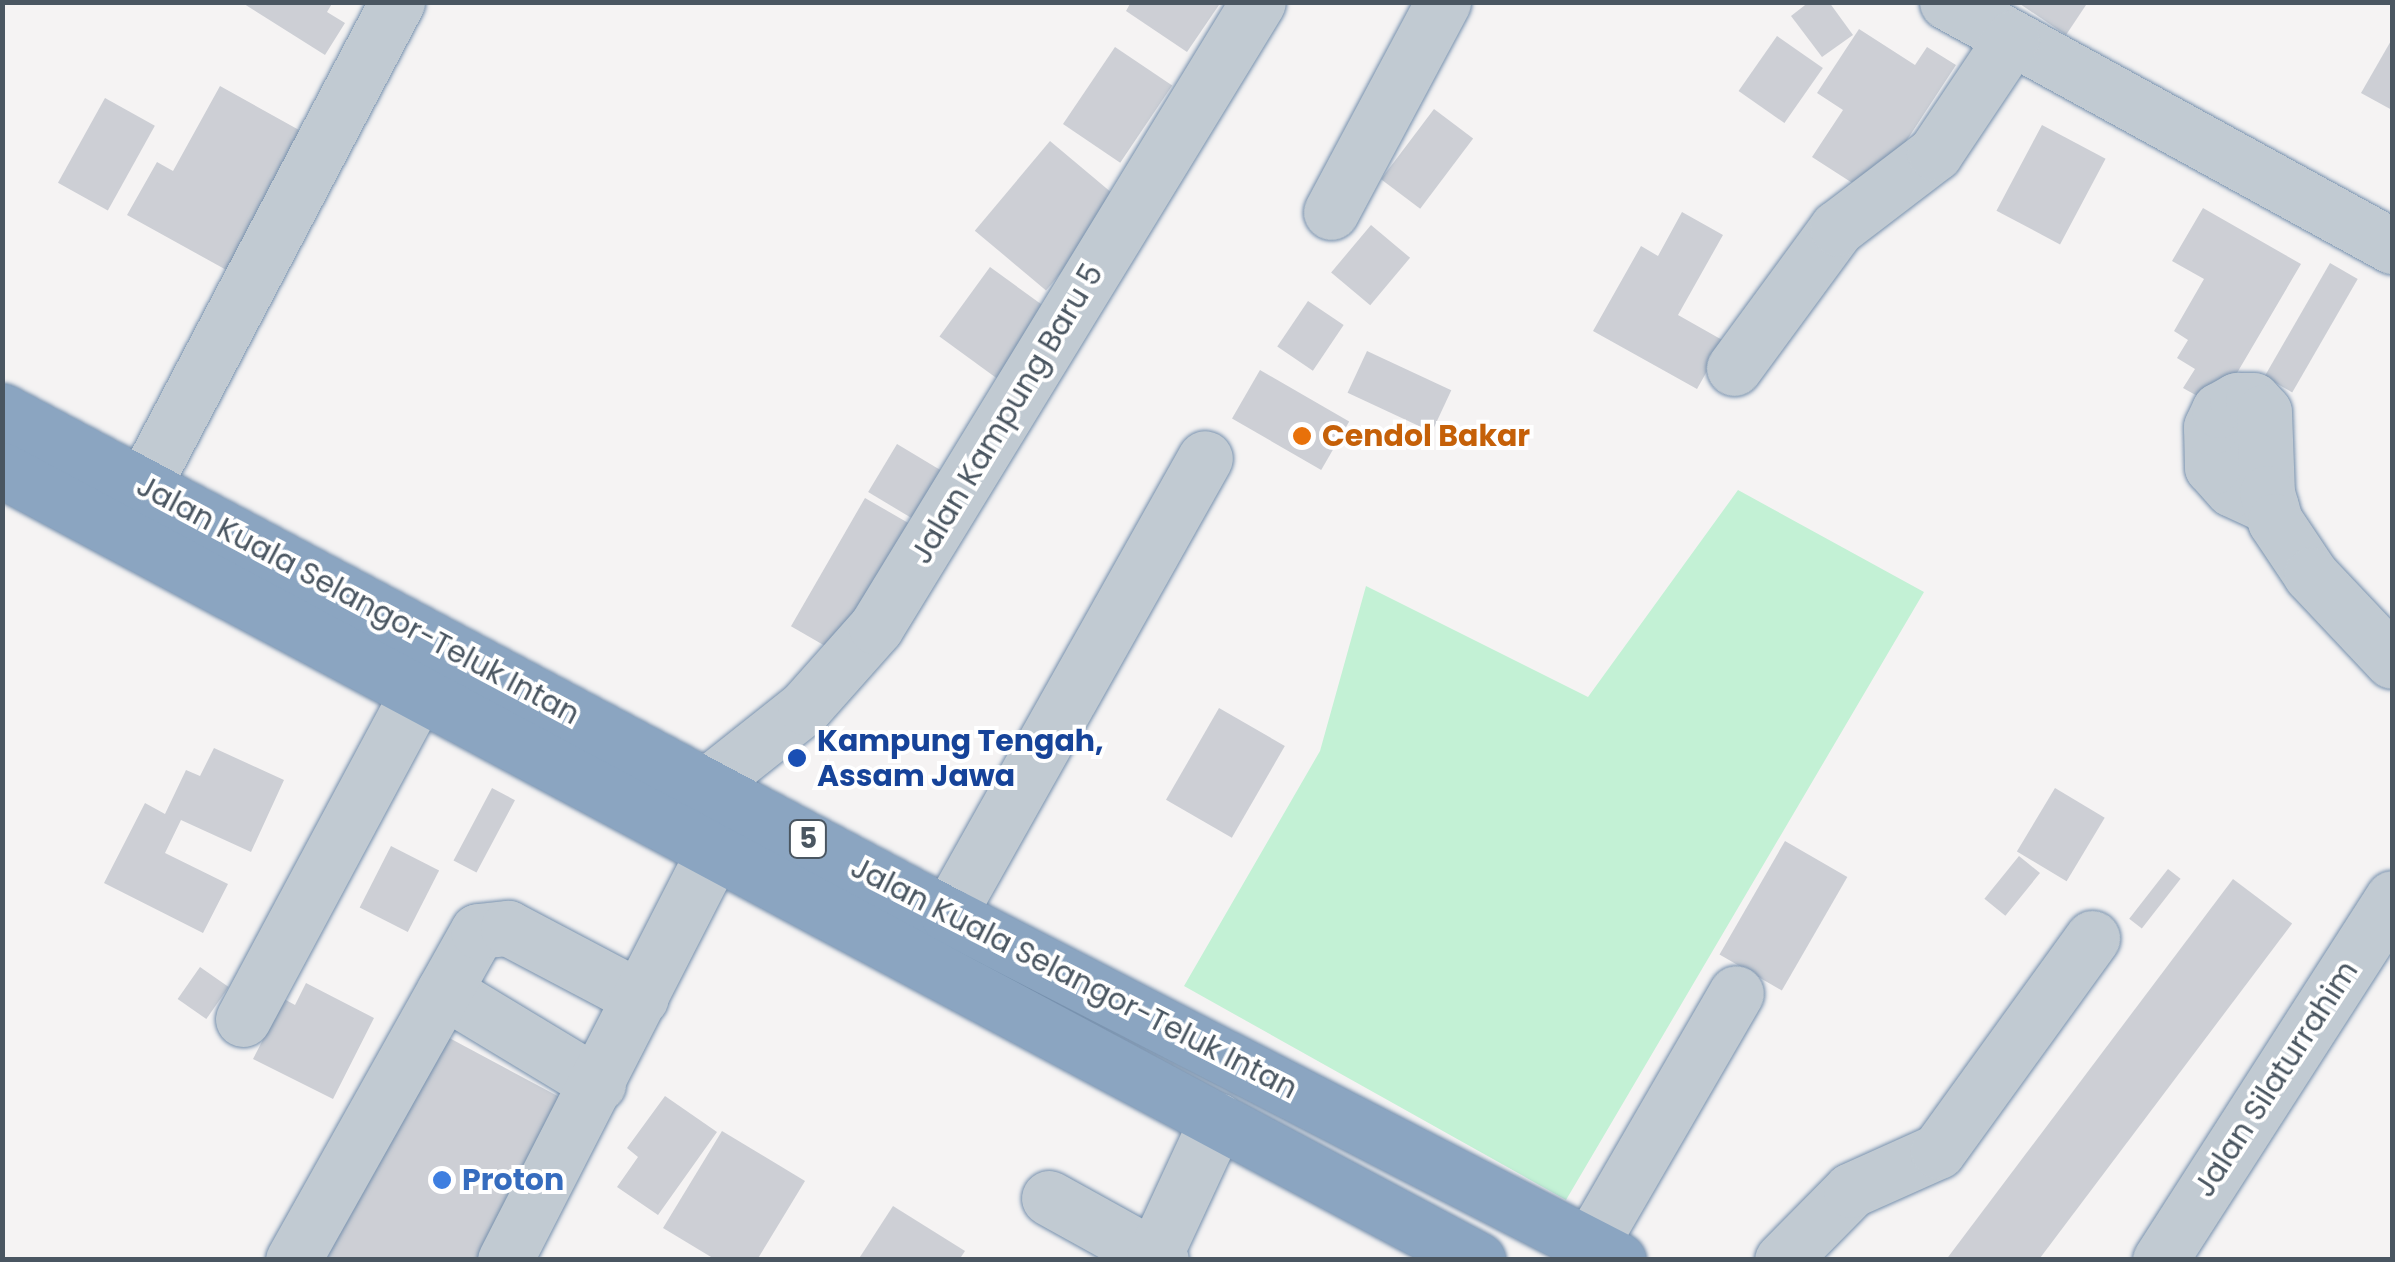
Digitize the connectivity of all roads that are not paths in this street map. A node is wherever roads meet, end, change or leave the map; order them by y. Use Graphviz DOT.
graph roads {
  1 [pos="397,2"];
  2 [pos="1258,2"];
  3 [pos="1443,2"];
  4 [pos="1947,2"];
  5 [pos="2012,38"];
  6 [pos="1331,212"];
  7 [pos="2392,246"];
  8 [pos="1734,368"];
  9 [pos="2,411"];
  10 [pos="1205,458"];
  11 [pos="2,470"];
  12 [pos="144,486"];
  13 [pos="2271,507"];
  14 [pos="2392,661"];
  15 [pos="418,692"];
  16 [pos="707,785"];
  17 [pos="714,852"];
  18 [pos="2392,898"];
  19 [pos="948,914"];
  20 [pos="2092,938"];
  21 [pos="444,992"];
  22 [pos="1736,992"];
  23 [pos="641,998"];
  24 [pos="242,1019"];
  25 [pos="598,1084"];
  26 [pos="1217,1120"];
  27 [pos="1049,1198"];
  28 [pos="1442,1251"];
  29 [pos="1604,1252"];
  30 [pos="1157,1258"];
  31 [pos="293,1260"];
  32 [pos="504,1260"];
  33 [pos="1782,1260"];
  34 [pos="2160,1260"];
  1 -- 12 [label="street"];
  2 -- 16 [label="street, Jalan Kampung Baru 5"];
  3 -- 6 [label="street"];
  4 -- 5 [label="street"];
  5 -- 7 [label="street"];
  5 -- 8 [label="street"];
  9 -- 12 [label="highway, Jalan Kuala Selangor-Teluk Intan / 5"];
  10 -- 19 [label="street"];
  11 -- 15 [label="highway, Jalan Kuala Selangor-Teluk Intan / 5"];
  12 -- 16 [label="highway, Jalan Kuala Selangor-Teluk Intan / 5"];
  13 -- 14 [label="street"];
  15 -- 17 [label="highway, Jalan Kuala Selangor-Teluk Intan / 5"];
  15 -- 24 [label="street"];
  16 -- 19 [label="highway, Jalan Kuala Selangor-Teluk Intan / 5"];
  17 -- 23 [label="street"];
  17 -- 26 [label="highway, Jalan Kuala Selangor-Teluk Intan / 5"];
  18 -- 34 [label="street, Jalan Silaturrahim"];
  19 -- 29 [label="highway, Jalan Kuala Selangor-Teluk Intan / 5"];
  20 -- 33 [label="street"];
  21 -- 23 [label="street"];
  21 -- 25 [label="street"];
  21 -- 31 [label="street"];
  22 -- 29 [label="street"];
  23 -- 25 [label="street"];
  25 -- 32 [label="street"];
  26 -- 28 [label="highway, Jalan Kuala Selangor-Teluk Intan / 5"];
  26 -- 30 [label="street"];
  27 -- 30 [label="street"];
}
